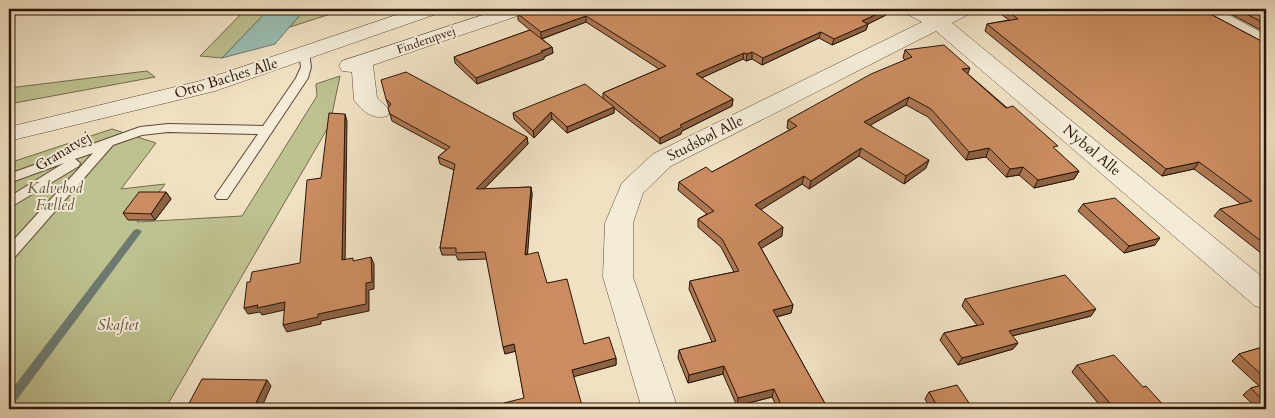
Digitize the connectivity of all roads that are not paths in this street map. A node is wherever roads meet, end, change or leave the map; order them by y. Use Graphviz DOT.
graph roads {
  1 [pos="432,9"];
  2 [pos="519,9"];
  3 [pos="912,9"];
  4 [pos="964,9"];
  5 [pos="1204,9"];
  6 [pos="936,23"];
  7 [pos="1266,43"];
  8 [pos="304,52"];
  9 [pos="154,94"];
  10 [pos="379,111"];
  11 [pos="9,122"];
  12 [pos="266,130"];
  13 [pos="9,134"];
  14 [pos="110,142"];
  15 [pos="9,179"];
  16 [pos="222,196"];
  17 [pos="9,203"];
  18 [pos="9,254"];
  19 [pos="1266,297"];
  20 [pos="660,409"];
  1 -- 8 [label="street, Otto Baches Alle"];
  2 -- 10 [label="street, Finderupvej"];
  3 -- 6 [label="street, Nybøl Alle"];
  4 -- 6 [label="street, Studsbøl Alle"];
  5 -- 7 [label="street"];
  6 -- 19 [label="street, Nybøl Alle"];
  6 -- 20 [label="street, Studsbøl Alle"];
  8 -- 9 [label="street, Otto Baches Alle"];
  8 -- 12 [label="lane"];
  9 -- 11 [label="street"];
  9 -- 13 [label="street"];
  12 -- 14 [label="lane"];
  12 -- 16 [label="lane"];
  14 -- 15 [label="lane"];
  14 -- 17 [label="lane, Granatvej"];
  14 -- 18 [label="lane"];
}
